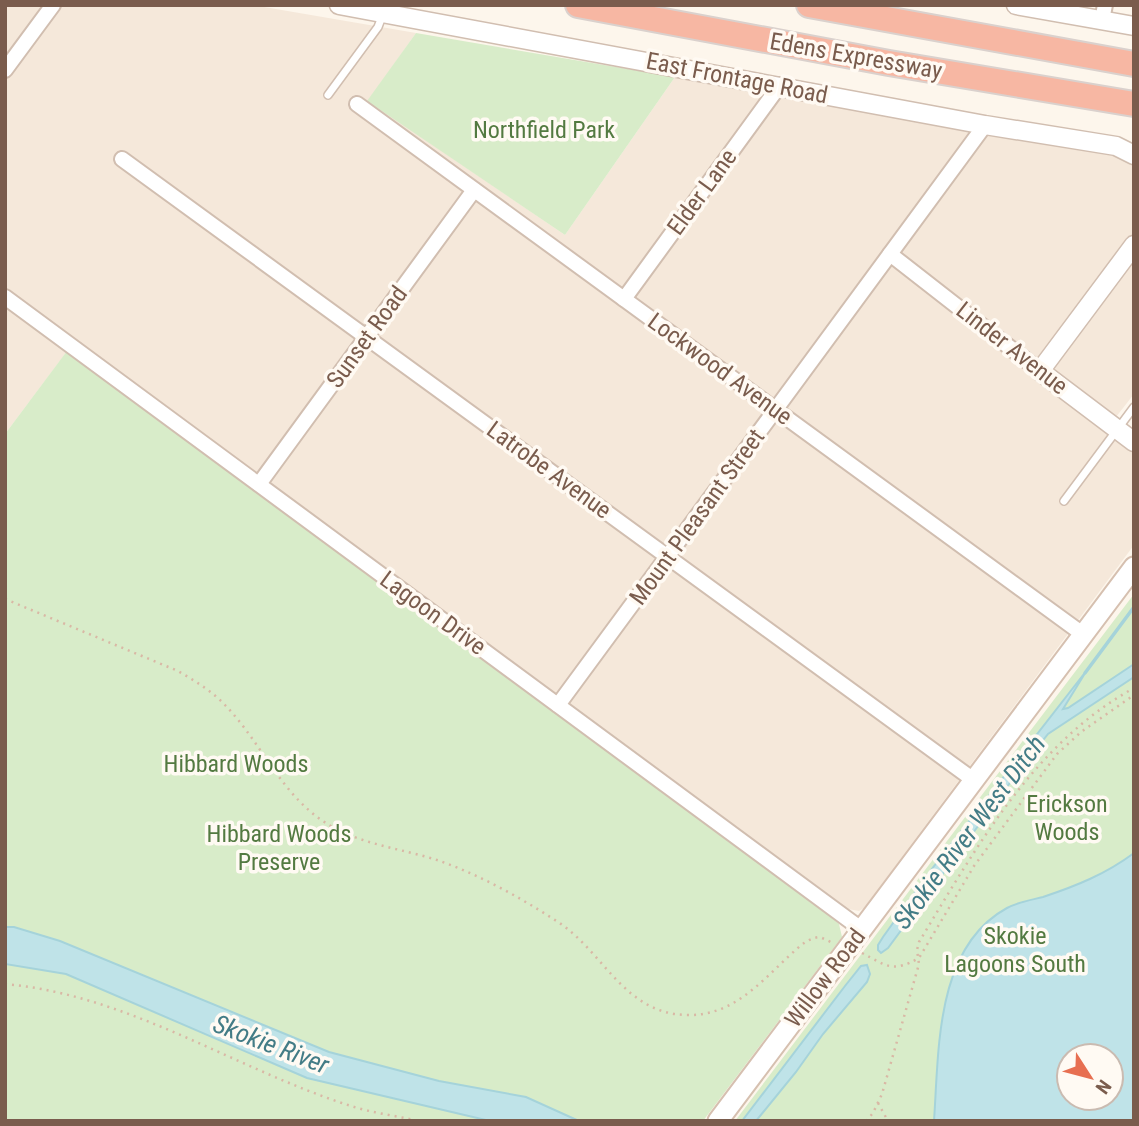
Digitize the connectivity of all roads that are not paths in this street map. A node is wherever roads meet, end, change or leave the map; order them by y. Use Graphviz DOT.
graph roads {
  1 [pos="53,5"];
  2 [pos="339,5"];
  3 [pos="578,5"];
  4 [pos="809,5"];
  5 [pos="1017,5"];
  6 [pos="383,13"];
  7 [pos="1103,13"];
  8 [pos="1134,26"];
  9 [pos="1133,64"];
  10 [pos="5,70"];
  11 [pos="779,85"];
  12 [pos="1050,89"];
  13 [pos="328,95"];
  14 [pos="357,104"];
  15 [pos="1134,104"];
  16 [pos="1134,119"];
  17 [pos="985,125"];
  18 [pos="1134,156"];
  19 [pos="122,159"];
  20 [pos="474,190"];
  21 [pos="1134,245"];
  22 [pos="890,254"];
  23 [pos="5,297"];
  24 [pos="624,299"];
  25 [pos="366,337"];
  26 [pos="1040,370"];
  27 [pos="1134,407"];
  28 [pos="775,410"];
  29 [pos="1117,429"];
  30 [pos="1134,442"];
  31 [pos="259,484"];
  32 [pos="1064,501"];
  33 [pos="667,556"];
  34 [pos="1134,567"];
  35 [pos="1083,635"];
  36 [pos="558,705"];
  37 [pos="975,781"];
  38 [pos="861,929"];
  39 [pos="718,1121"];
  1 -- 10 [label="street"];
  2 -- 6 [label="street, East Frontage Road"];
  3 -- 12 [label="highway, Edens Expressway"];
  4 -- 9 [label="highway, Edens Expressway"];
  5 -- 7 [label="street"];
  6 -- 11 [label="street, East Frontage Road"];
  6 -- 13 [label="lane"];
  7 -- 8 [label="street"];
  11 -- 17 [label="street, East Frontage Road"];
  11 -- 24 [label="street, Elder Lane"];
  12 -- 15 [label="highway, Edens Expressway"];
  12 -- 16 [label="highway"];
  14 -- 20 [label="street, Lockwood Avenue"];
  17 -- 18 [label="street, East Frontage Road"];
  17 -- 22 [label="street, Mount Pleasant Street"];
  19 -- 25 [label="street, Latrobe Avenue"];
  20 -- 24 [label="street, Lockwood Avenue"];
  20 -- 25 [label="street, Sunset Road"];
  21 -- 26 [label="street"];
  22 -- 26 [label="street, Linder Avenue"];
  22 -- 28 [label="street, Mount Pleasant Street"];
  23 -- 31 [label="street, Lagoon Drive"];
  24 -- 28 [label="street, Lockwood Avenue"];
  25 -- 31 [label="street, Sunset Road"];
  25 -- 33 [label="street, Latrobe Avenue"];
  26 -- 29 [label="street, Linder Avenue"];
  27 -- 29 [label="lane"];
  28 -- 33 [label="street, Mount Pleasant Street"];
  28 -- 35 [label="street, Lockwood Avenue"];
  29 -- 30 [label="street, Linder Avenue"];
  29 -- 32 [label="lane"];
  31 -- 36 [label="street, Lagoon Drive"];
  33 -- 36 [label="street, Mount Pleasant Street"];
  33 -- 37 [label="street, Latrobe Avenue"];
  34 -- 35 [label="main road, Willow Road"];
  35 -- 37 [label="main road, Willow Road"];
  36 -- 38 [label="street, Lagoon Drive"];
  37 -- 38 [label="main road, Willow Road"];
  38 -- 39 [label="main road, Willow Road"];
}
